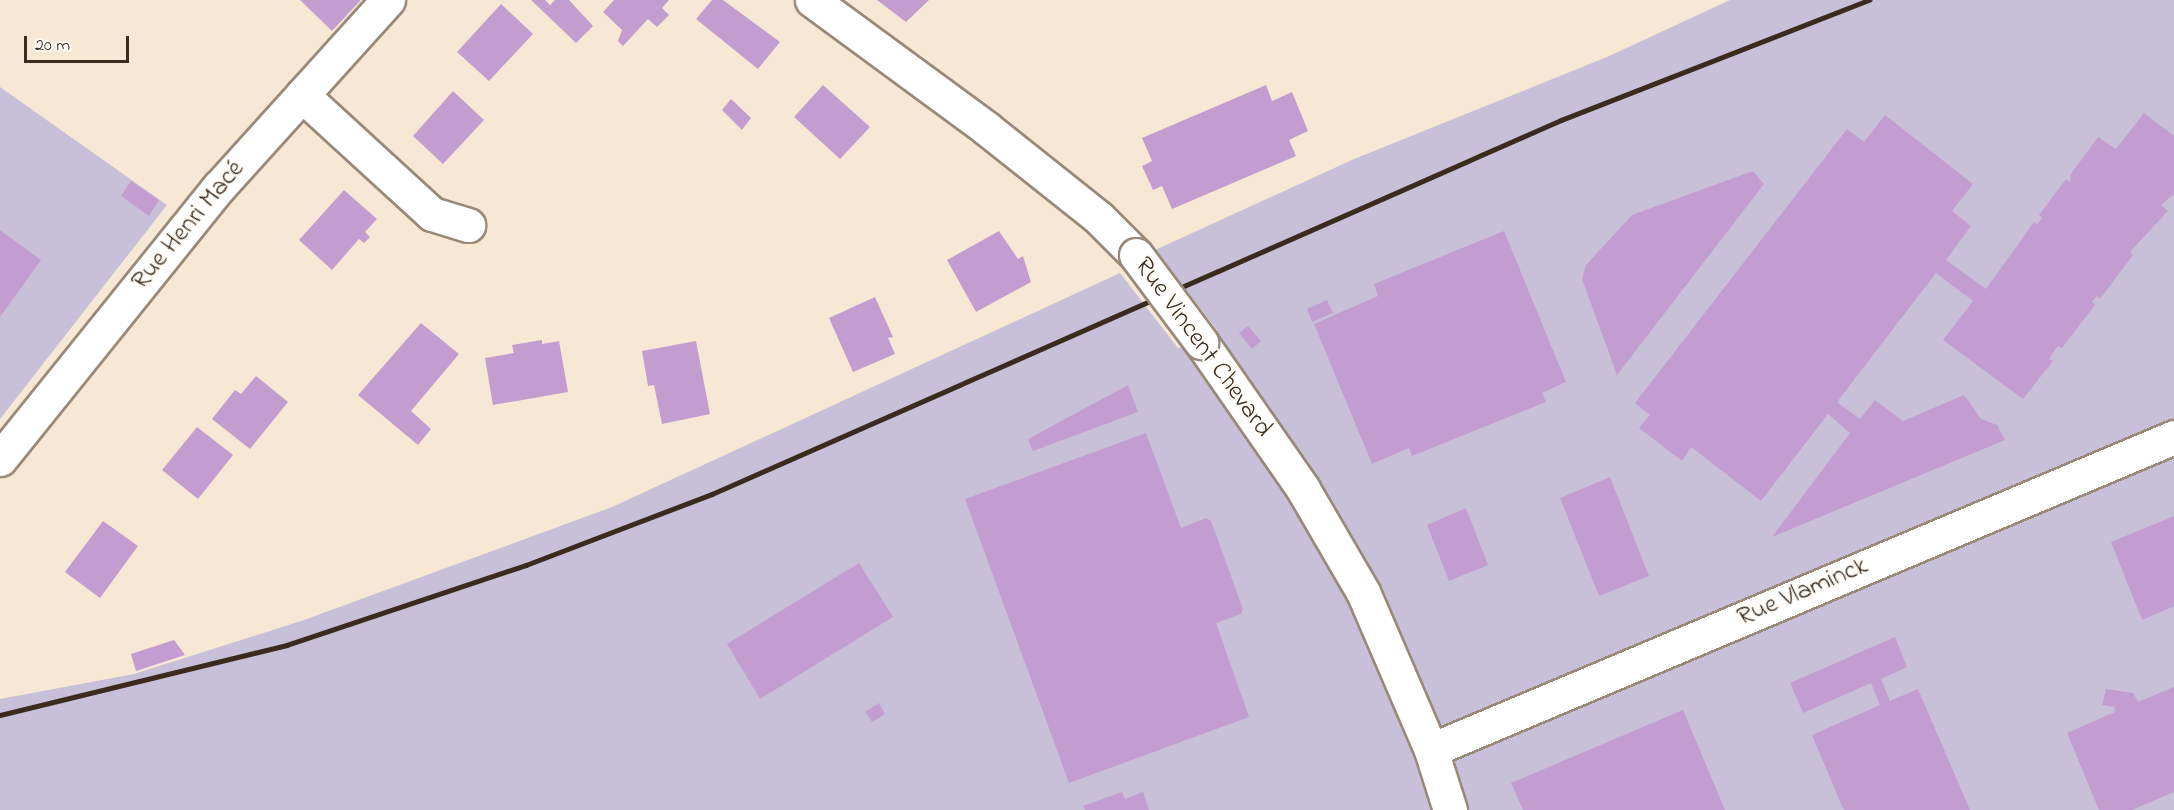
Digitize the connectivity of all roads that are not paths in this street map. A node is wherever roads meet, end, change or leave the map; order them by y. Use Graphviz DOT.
graph roads {
  1 [pos="387,0"];
  2 [pos="812,0"];
  3 [pos="302,95"];
  4 [pos="460,235"];
  5 [pos="2174,437"];
  6 [pos="0,459"];
  7 [pos="1431,750"];
  8 [pos="1450,810"];
  1 -- 3 [label="street, Rue Henri Macé"];
  2 -- 7 [label="street, Rue Vincent Chevard, bridge"];
  3 -- 4 [label="street"];
  3 -- 6 [label="street, Rue Henri Macé"];
  5 -- 7 [label="street, Rue Vlaminck"];
  7 -- 8 [label="street, Rue Vincent Chevard"];
}
